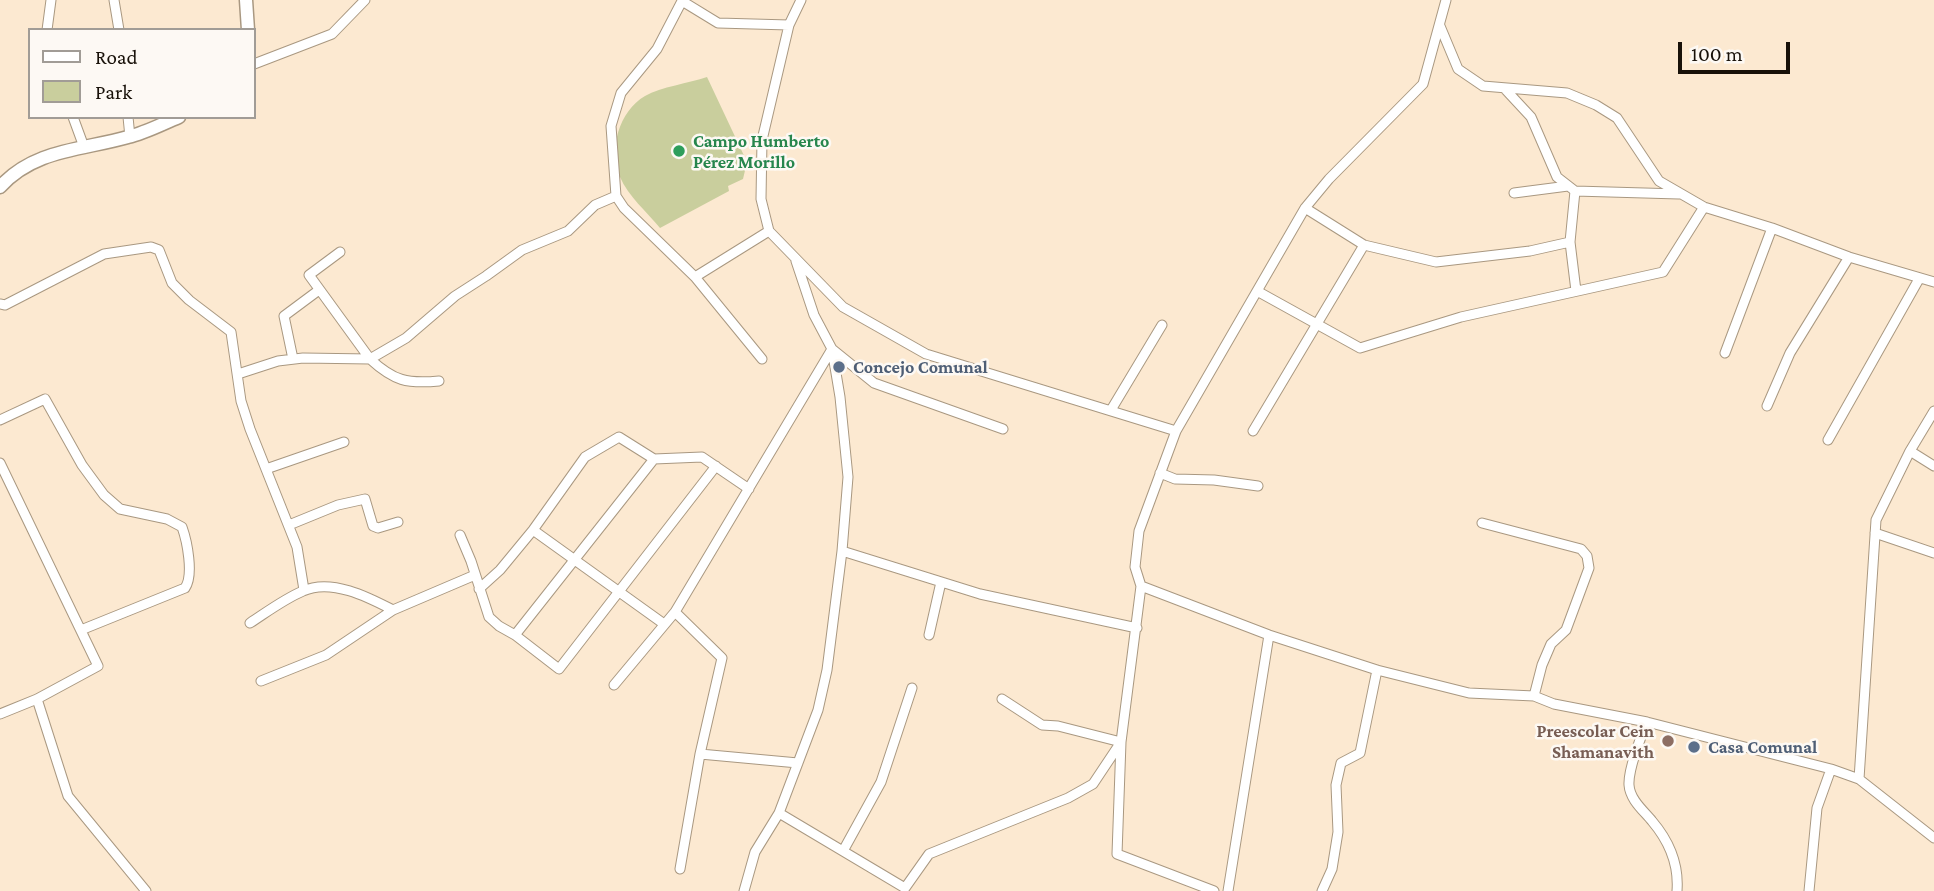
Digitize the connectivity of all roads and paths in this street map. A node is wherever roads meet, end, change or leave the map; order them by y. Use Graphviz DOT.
graph roads {
  1 [pos="51,0"];
  2 [pos="114,0"];
  3 [pos="246,0"];
  4 [pos="365,0"];
  5 [pos="802,0"];
  6 [pos="1446,0"];
  7 [pos="682,1"];
  8 [pos="789,25"];
  9 [pos="1440,26"];
  10 [pos="47,28"];
  11 [pos="119,28"];
  12 [pos="248,28"];
  13 [pos="256,63"];
  14 [pos="1505,89"];
  15 [pos="74,119"];
  16 [pos="128,119"];
  17 [pos="173,119"];
  18 [pos="130,137"];
  19 [pos="85,147"];
  20 [pos="0,187"];
  21 [pos="1572,188"];
  22 [pos="1514,193"];
  23 [pos="1681,194"];
  24 [pos="616,196"];
  25 [pos="1704,207"];
  26 [pos="1305,208"];
  27 [pos="1772,228"];
  28 [pos="769,231"];
  29 [pos="1570,242"];
  30 [pos="1364,245"];
  31 [pos="340,252"];
  32 [pos="1849,257"];
  33 [pos="796,259"];
  34 [pos="695,277"];
  35 [pos="1919,279"];
  36 [pos="1934,282"];
  37 [pos="319,290"];
  38 [pos="1257,291"];
  39 [pos="1576,291"];
  40 [pos="0,304"];
  41 [pos="1162,325"];
  42 [pos="1318,325"];
  43 [pos="832,349"];
  44 [pos="1726,353"];
  45 [pos="293,359"];
  46 [pos="370,359"];
  47 [pos="762,359"];
  48 [pos="238,374"];
  49 [pos="439,381"];
  50 [pos="1767,406"];
  51 [pos="1111,410"];
  52 [pos="1934,411"];
  53 [pos="0,420"];
  54 [pos="1003,429"];
  55 [pos="1253,431"];
  56 [pos="1176,432"];
  57 [pos="1828,440"];
  58 [pos="344,442"];
  59 [pos="1910,450"];
  60 [pos="654,459"];
  61 [pos="0,463"];
  62 [pos="716,466"];
  63 [pos="1934,466"];
  64 [pos="267,469"];
  65 [pos="1160,473"];
  66 [pos="1258,486"];
  67 [pos="749,489"];
  68 [pos="398,522"];
  69 [pos="1482,523"];
  70 [pos="289,525"];
  71 [pos="533,530"];
  72 [pos="1875,533"];
  73 [pos="460,535"];
  74 [pos="842,551"];
  75 [pos="1934,553"];
  76 [pos="574,561"];
  77 [pos="475,575"];
  78 [pos="941,582"];
  79 [pos="1141,586"];
  80 [pos="479,589"];
  81 [pos="304,590"];
  82 [pos="617,592"];
  83 [pos="393,610"];
  84 [pos="675,612"];
  85 [pos="250,623"];
  86 [pos="664,624"];
  87 [pos="1137,628"];
  88 [pos="515,635"];
  89 [pos="929,635"];
  90 [pos="1269,635"];
  91 [pos="84,637"];
  92 [pos="1377,670"];
  93 [pos="261,681"];
  94 [pos="614,685"];
  95 [pos="912,688"];
  96 [pos="1534,696"];
  97 [pos="37,699"];
  98 [pos="1002,699"];
  99 [pos="0,714"];
  100 [pos="1647,722"];
  101 [pos="1121,742"];
  102 [pos="701,754"];
  103 [pos="797,763"];
  104 [pos="1831,769"];
  105 [pos="1859,779"];
  106 [pos="779,813"];
  107 [pos="1934,838"];
  108 [pos="843,851"];
  109 [pos="680,869"];
  110 [pos="904,889"];
  111 [pos="146,891"];
  112 [pos="744,891"];
  113 [pos="1214,891"];
  114 [pos="1228,891"];
  115 [pos="1322,891"];
  116 [pos="1677,891"];
  117 [pos="1809,891"];
  1 -- 10 [label="street"];
  2 -- 11 [label="street"];
  3 -- 12 [label="street"];
  4 -- 13 [label="street"];
  5 -- 8 [label="street"];
  6 -- 9 [label="street"];
  7 -- 8 [label="street"];
  7 -- 24 [label="street"];
  8 -- 28 [label="street"];
  9 -- 14 [label="street"];
  9 -- 26 [label="street"];
  14 -- 21 [label="street"];
  14 -- 23 [label="street"];
  15 -- 19 [label="street"];
  16 -- 18 [label="street"];
  17 -- 18 [label="street"];
  18 -- 19 [label="street"];
  19 -- 20 [label="street"];
  21 -- 22 [label="street"];
  21 -- 23 [label="street"];
  21 -- 29 [label="street"];
  23 -- 25 [label="street"];
  24 -- 34 [label="street"];
  24 -- 46 [label="street"];
  25 -- 27 [label="street"];
  25 -- 39 [label="street"];
  26 -- 30 [label="street"];
  26 -- 38 [label="street"];
  27 -- 32 [label="street"];
  27 -- 44 [label="street"];
  28 -- 33 [label="street"];
  28 -- 34 [label="street"];
  29 -- 30 [label="street"];
  29 -- 39 [label="street"];
  30 -- 42 [label="street"];
  31 -- 37 [label="street"];
  32 -- 35 [label="street"];
  32 -- 50 [label="street"];
  33 -- 43 [label="street"];
  33 -- 51 [label="street"];
  34 -- 47 [label="street"];
  35 -- 36 [label="street"];
  35 -- 57 [label="street"];
  37 -- 45 [label="street"];
  37 -- 46 [label="street"];
  38 -- 42 [label="street"];
  38 -- 56 [label="street"];
  39 -- 42 [label="street"];
  40 -- 48 [label="street"];
  41 -- 51 [label="street"];
  42 -- 55 [label="street"];
  43 -- 54 [label="street"];
  43 -- 67 [label="street"];
  43 -- 74 [label="street"];
  45 -- 46 [label="street"];
  45 -- 48 [label="street"];
  46 -- 49 [label="street"];
  48 -- 64 [label="street"];
  51 -- 56 [label="street"];
  52 -- 59 [label="street"];
  53 -- 91 [label="street"];
  56 -- 65 [label="street"];
  58 -- 64 [label="street"];
  59 -- 63 [label="street"];
  59 -- 72 [label="street"];
  60 -- 62 [label="street"];
  60 -- 71 [label="street"];
  60 -- 76 [label="street"];
  61 -- 91 [label="street"];
  62 -- 67 [label="street"];
  62 -- 82 [label="street"];
  64 -- 70 [label="street"];
  65 -- 66 [label="street"];
  65 -- 79 [label="street"];
  67 -- 84 [label="street"];
  68 -- 70 [label="street"];
  69 -- 96 [label="street"];
  70 -- 81 [label="street"];
  71 -- 76 [label="street"];
  71 -- 80 [label="street"];
  72 -- 75 [label="street"];
  72 -- 105 [label="street"];
  73 -- 77 [label="street"];
  74 -- 78 [label="street"];
  74 -- 103 [label="street"];
  76 -- 82 [label="street"];
  76 -- 88 [label="street"];
  77 -- 80 [label="street"];
  77 -- 83 [label="street"];
  78 -- 87 [label="street"];
  78 -- 89 [label="street"];
  79 -- 87 [label="street"];
  79 -- 90 [label="street"];
  80 -- 88 [label="street"];
  81 -- 83 [label="street"];
  81 -- 85 [label="street"];
  82 -- 86 [label="street"];
  82 -- 88 [label="street"];
  83 -- 93 [label="street"];
  84 -- 86 [label="street"];
  84 -- 102 [label="street"];
  86 -- 94 [label="street"];
  87 -- 101 [label="street"];
  90 -- 92 [label="street"];
  90 -- 114 [label="street"];
  91 -- 97 [label="street"];
  92 -- 96 [label="street"];
  92 -- 115 [label="street"];
  95 -- 108 [label="street"];
  96 -- 100 [label="street"];
  97 -- 99 [label="street"];
  97 -- 111 [label="street"];
  98 -- 101 [label="street"];
  100 -- 104 [label="street"];
  100 -- 116 [label="street"];
  101 -- 110 [label="street"];
  101 -- 113 [label="street"];
  102 -- 103 [label="street"];
  102 -- 109 [label="street"];
  103 -- 106 [label="street"];
  104 -- 105 [label="street"];
  104 -- 117 [label="street"];
  105 -- 107 [label="street"];
  106 -- 108 [label="street"];
  106 -- 112 [label="street"];
  108 -- 110 [label="street"];
}
